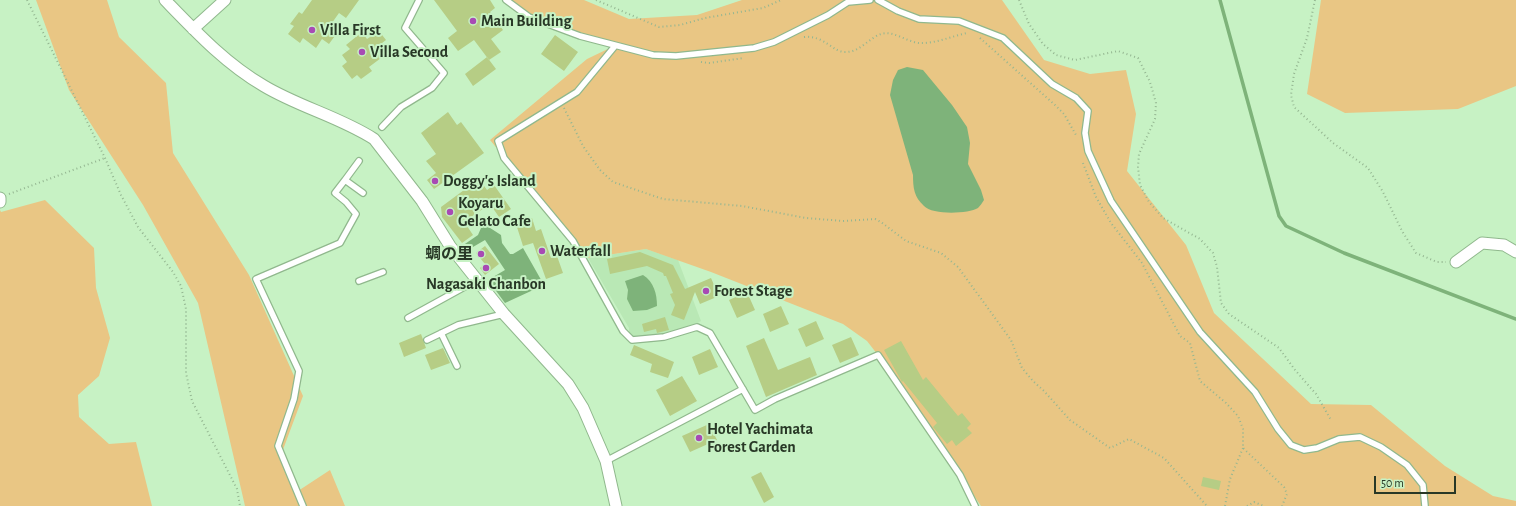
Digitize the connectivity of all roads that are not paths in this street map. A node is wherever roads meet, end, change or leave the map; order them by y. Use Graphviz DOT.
graph roads {
  1 [pos="165,0"];
  2 [pos="225,0"];
  3 [pos="419,0"];
  4 [pos="506,0"];
  5 [pos="870,0"];
  6 [pos="878,0"];
  7 [pos="193,29"];
  8 [pos="615,46"];
  9 [pos="382,127"];
  10 [pos="359,161"];
  11 [pos="345,180"];
  12 [pos="363,193"];
  13 [pos="1516,252"];
  14 [pos="1456,262"];
  15 [pos="383,272"];
  16 [pos="359,280"];
  17 [pos="477,280"];
  18 [pos="504,314"];
  19 [pos="408,318"];
  20 [pos="441,333"];
  21 [pos="427,340"];
  22 [pos="457,366"];
  23 [pos="743,389"];
  24 [pos="606,461"];
  25 [pos="302,506"];
  26 [pos="616,506"];
  27 [pos="976,506"];
  28 [pos="1425,506"];
  1 -- 7 [label="street"];
  2 -- 7 [label="street"];
  3 -- 9 [label="lane"];
  4 -- 8 [label="lane"];
  5 -- 8 [label="lane"];
  6 -- 28 [label="lane"];
  7 -- 17 [label="street"];
  8 -- 23 [label="lane"];
  10 -- 11 [label="lane"];
  11 -- 12 [label="lane"];
  11 -- 25 [label="lane"];
  13 -- 14 [label="street"];
  15 -- 16 [label="lane"];
  17 -- 18 [label="street"];
  17 -- 19 [label="lane"];
  18 -- 20 [label="lane"];
  18 -- 24 [label="street"];
  20 -- 21 [label="lane"];
  20 -- 22 [label="lane"];
  23 -- 24 [label="lane"];
  23 -- 27 [label="lane"];
  24 -- 26 [label="street"];
}
